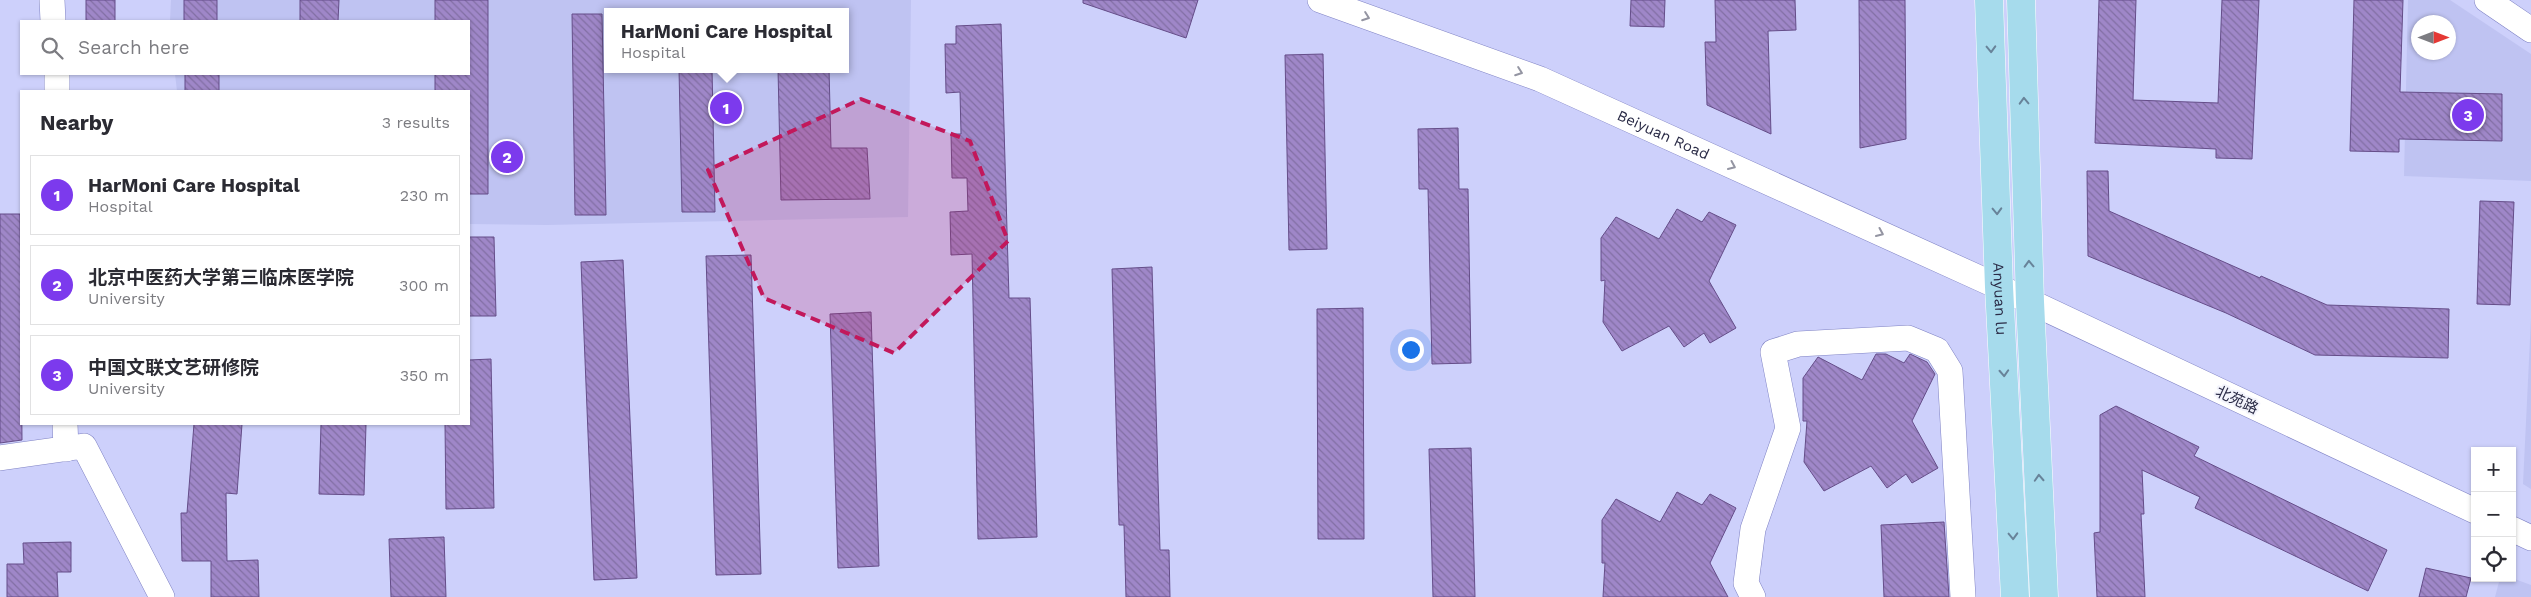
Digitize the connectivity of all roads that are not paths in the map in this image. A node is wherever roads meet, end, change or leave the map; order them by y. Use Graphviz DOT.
graph roads {
  1 [pos="52,0"];
  2 [pos="1320,0"];
  3 [pos="1989,0"];
  4 [pos="2021,0"];
  5 [pos="2487,0"];
  6 [pos="53,20"];
  7 [pos="2531,30"];
  8 [pos="57,75"];
  9 [pos="58,90"];
  10 [pos="1999,287"];
  11 [pos="2030,302"];
  12 [pos="65,425"];
  13 [pos="66,449"];
  14 [pos="0,458"];
  15 [pos="2471,509"];
  16 [pos="2516,531"];
  17 [pos="2531,538"];
  18 [pos="162,597"];
  19 [pos="1753,597"];
  20 [pos="1962,597"];
  21 [pos="2015,597"];
  22 [pos="2044,597"];
  1 -- 6 [label="street"];
  2 -- 10 [label="street, Beiyuan Road, one-way"];
  3 -- 10 [label="main road, Anyuan lu, one-way"];
  11 -- 4 [label="main road, Anyuan lu, one-way"];
  5 -- 7 [label="street"];
  8 -- 9 [label="street"];
  10 -- 11 [label="street, 北苑路"];
  10 -- 21 [label="main road, Anyuan lu, one-way"];
  11 -- 15 [label="street, 北苑路"];
  22 -- 11 [label="main road, Anyuan lu, one-way"];
  12 -- 13 [label="street"];
  13 -- 14 [label="street"];
  13 -- 18 [label="street"];
  16 -- 17 [label="street"];
  19 -- 20 [label="street"];
}
